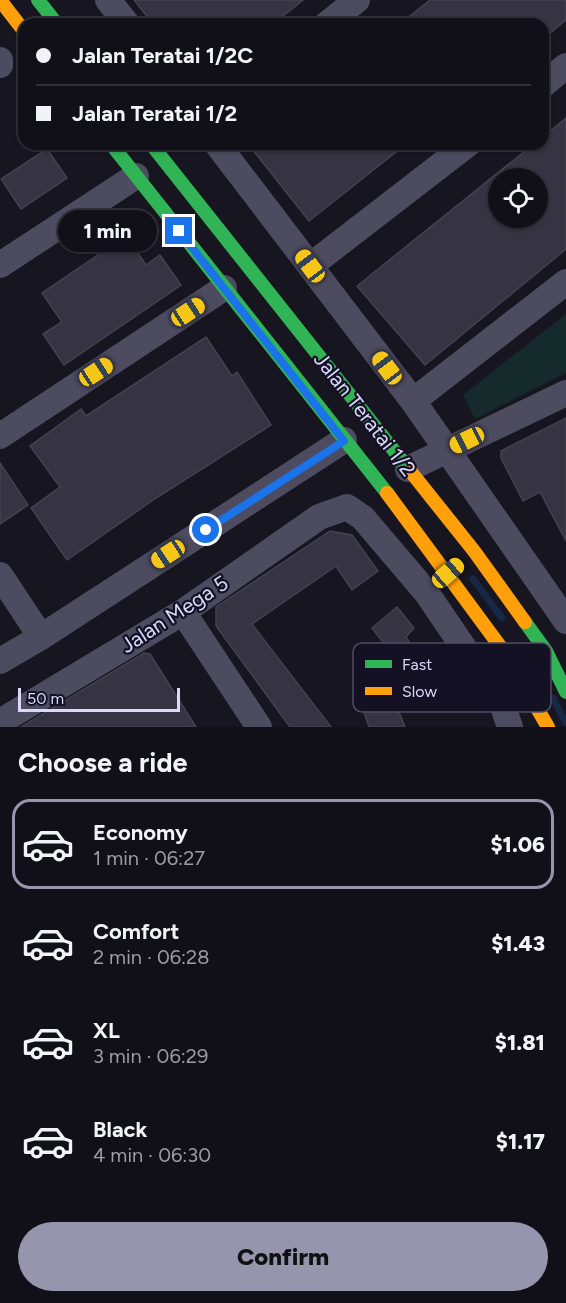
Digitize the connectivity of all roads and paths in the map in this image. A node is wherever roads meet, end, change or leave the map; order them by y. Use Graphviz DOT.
graph roads {
  1 [pos="38,0"];
  2 [pos="108,0"];
  3 [pos="357,0"];
  4 [pos="3,1"];
  5 [pos="52,18"];
  6 [pos="122,18"];
  7 [pos="334,18"];
  8 [pos="18,22"];
  9 [pos="0,60"];
  10 [pos="0,65"];
  11 [pos="566,66"];
  12 [pos="549,80"];
  13 [pos="116,150"];
  14 [pos="156,150"];
  15 [pos="223,150"];
  16 [pos="460,150"];
  17 [pos="136,176"];
  18 [pos="0,265"];
  19 [pos="310,266"];
  20 [pos="566,282"];
  21 [pos="224,288"];
  22 [pos="566,393"];
  23 [pos="413,402"];
  24 [pos="0,436"];
  25 [pos="344,441"];
  26 [pos="448,450"];
  27 [pos="408,469"];
  28 [pos="474,551"];
  29 [pos="448,573"];
  30 [pos="0,575"];
  31 [pos="426,592"];
  32 [pos="559,595"];
  33 [pos="183,612"];
  34 [pos="566,621"];
  35 [pos="41,637"];
  36 [pos="461,643"];
  37 [pos="498,643"];
  38 [pos="540,643"];
  39 [pos="0,661"];
  40 [pos="551,661"];
  41 [pos="566,692"];
  42 [pos="505,712"];
  43 [pos="540,712"];
  44 [pos="0,722"];
  45 [pos="259,727"];
  46 [pos="510,727"];
  47 [pos="548,727"];
  1 -- 5 [label="main road"];
  2 -- 6 [label="street"];
  3 -- 7 [label="street"];
  4 -- 8 [label="main road"];
  9 -- 10 [label="street"];
  11 -- 12 [label="street"];
  13 -- 17 [label="main road, Jalan Teratai 1/2"];
  14 -- 27 [label="main road, Jalan Teratai 1/2"];
  15 -- 19 [label="street, Jalan Teratai 1/2"];
  16 -- 19 [label="street"];
  17 -- 18 [label="street"];
  17 -- 21 [label="main road, Jalan Teratai 1/2"];
  19 -- 23 [label="street, Jalan Teratai 1/2"];
  20 -- 23 [label="street"];
  21 -- 24 [label="street"];
  21 -- 25 [label="main road, Jalan Teratai 1/2"];
  22 -- 26 [label="street"];
  23 -- 26 [label="street, Jalan Teratai 1/2"];
  25 -- 29 [label="main road, Jalan Teratai 1/2"];
  25 -- 35 [label="street"];
  26 -- 27 [label="street"];
  26 -- 32 [label="street, Jalan Teratai 1/2"];
  27 -- 28 [label="main road, Jalan Teratai 1/2"];
  28 -- 29 [label="street"];
  28 -- 38 [label="main road, Jalan Teratai 1/2"];
  29 -- 31 [label="street"];
  29 -- 37 [label="main road, Jalan Teratai 1/2"];
  30 -- 35 [label="street"];
  31 -- 33 [label="street, Jalan Mega 5"];
  31 -- 36 [label="street"];
  32 -- 34 [label="street, Jalan Teratai 1/2"];
  33 -- 44 [label="street, Jalan Mega 5"];
  33 -- 45 [label="street"];
  35 -- 39 [label="street"];
  40 -- 41 [label="main road, Jalan Teratai 1/2"];
  42 -- 46 [label="street"];
  43 -- 47 [label="main road, Jalan Teratai 1/2"];
}
